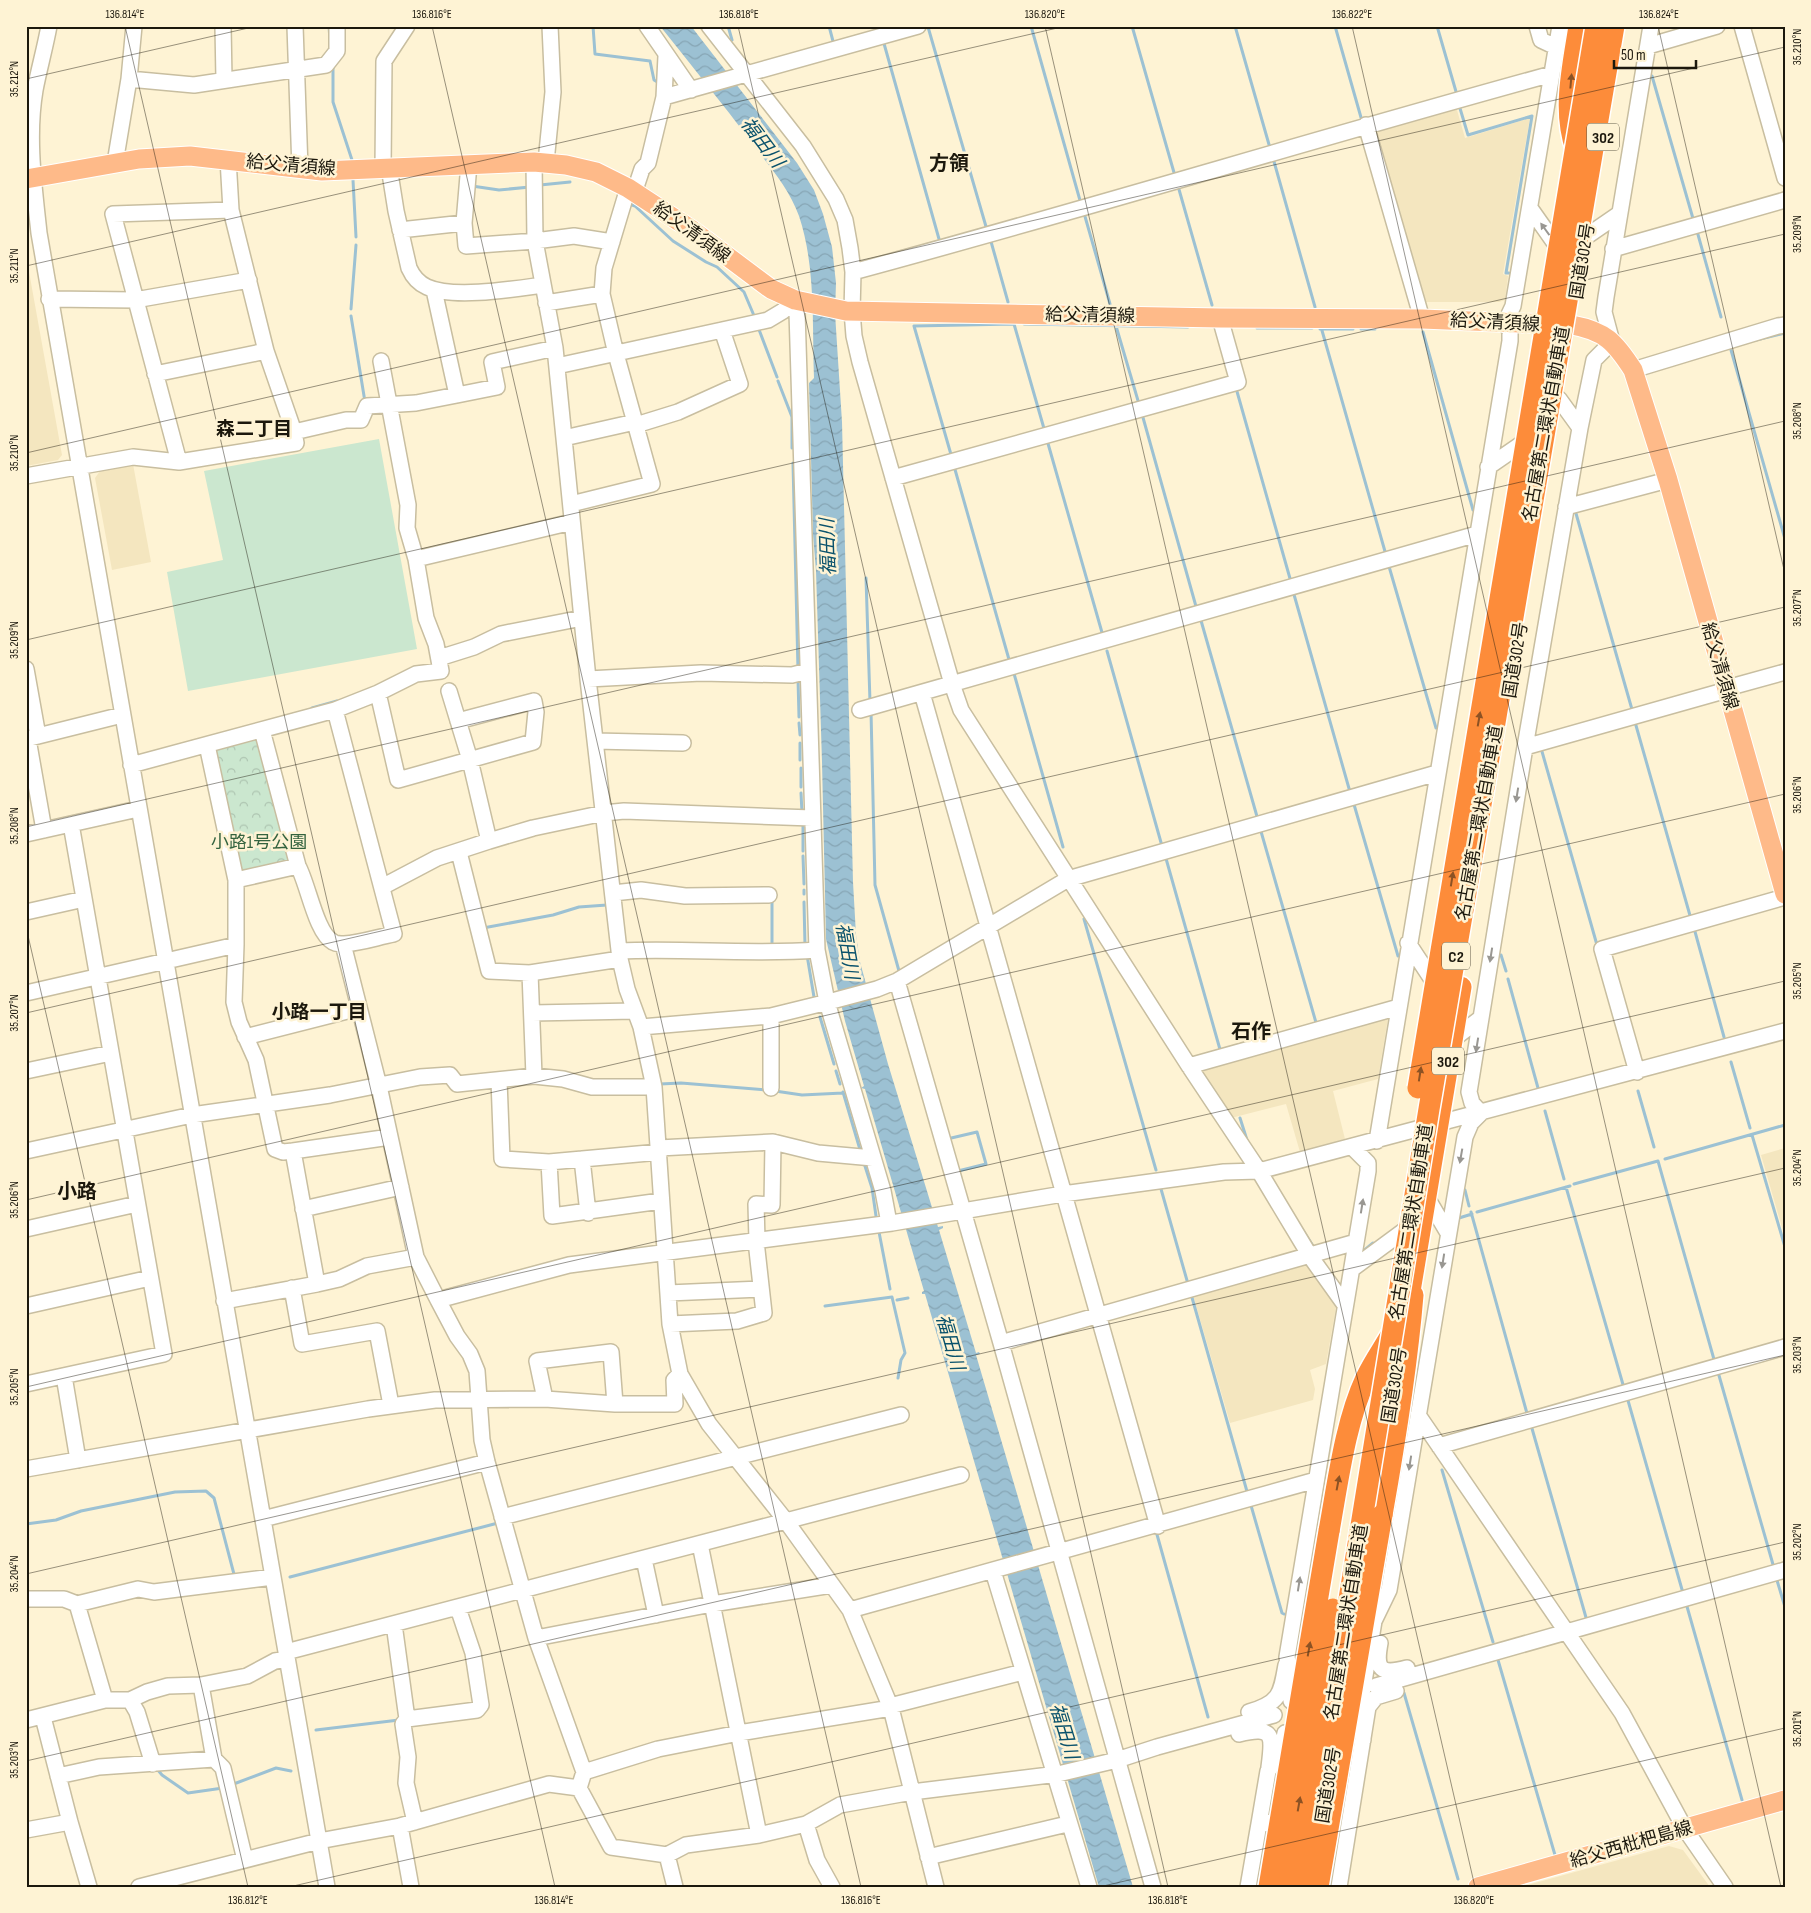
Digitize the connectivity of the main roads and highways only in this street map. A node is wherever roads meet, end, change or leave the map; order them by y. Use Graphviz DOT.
graph roads {
  1 [pos="1579,26"];
  2 [pos="1596,26"];
  3 [pos="1620,29"];
  4 [pos="29,178"];
  5 [pos="1593,196"];
  6 [pos="1572,325"];
  7 [pos="1785,896"];
  8 [pos="1416,1260"];
  9 [pos="1406,1309"];
  10 [pos="1785,1800"];
  11 [pos="1269,1887"];
  12 [pos="1285,1887"];
  13 [pos="1302,1887"];
  14 [pos="1311,1887"];
  15 [pos="1318,1887"];
  16 [pos="1478,1887"];
  5 -- 1 [label="highway, one-way"];
  12 -- 2 [label="highway, 名古屋第二環状自動車道 / C2, one-way, bridge"];
  3 -- 5 [label="highway, 国道302号 / 302"];
  3 -- 13 [label="highway, 名古屋第二環状自動車道 / C2, bridge"];
  4 -- 6 [label="main road, 給父清須線"];
  5 -- 6 [label="highway, 国道302号 / 302"];
  6 -- 7 [label="main road, 給父清須線"];
  6 -- 8 [label="highway, 国道302号 / 302"];
  8 -- 9 [label="highway, 国道302号 / 302"];
  8 -- 15 [label="highway, bridge"];
  11 -- 9 [label="highway, one-way, bridge"];
  9 -- 14 [label="highway, 国道302号 / 302"];
  10 -- 16 [label="main road, 給父西枇杷島線"];
}
